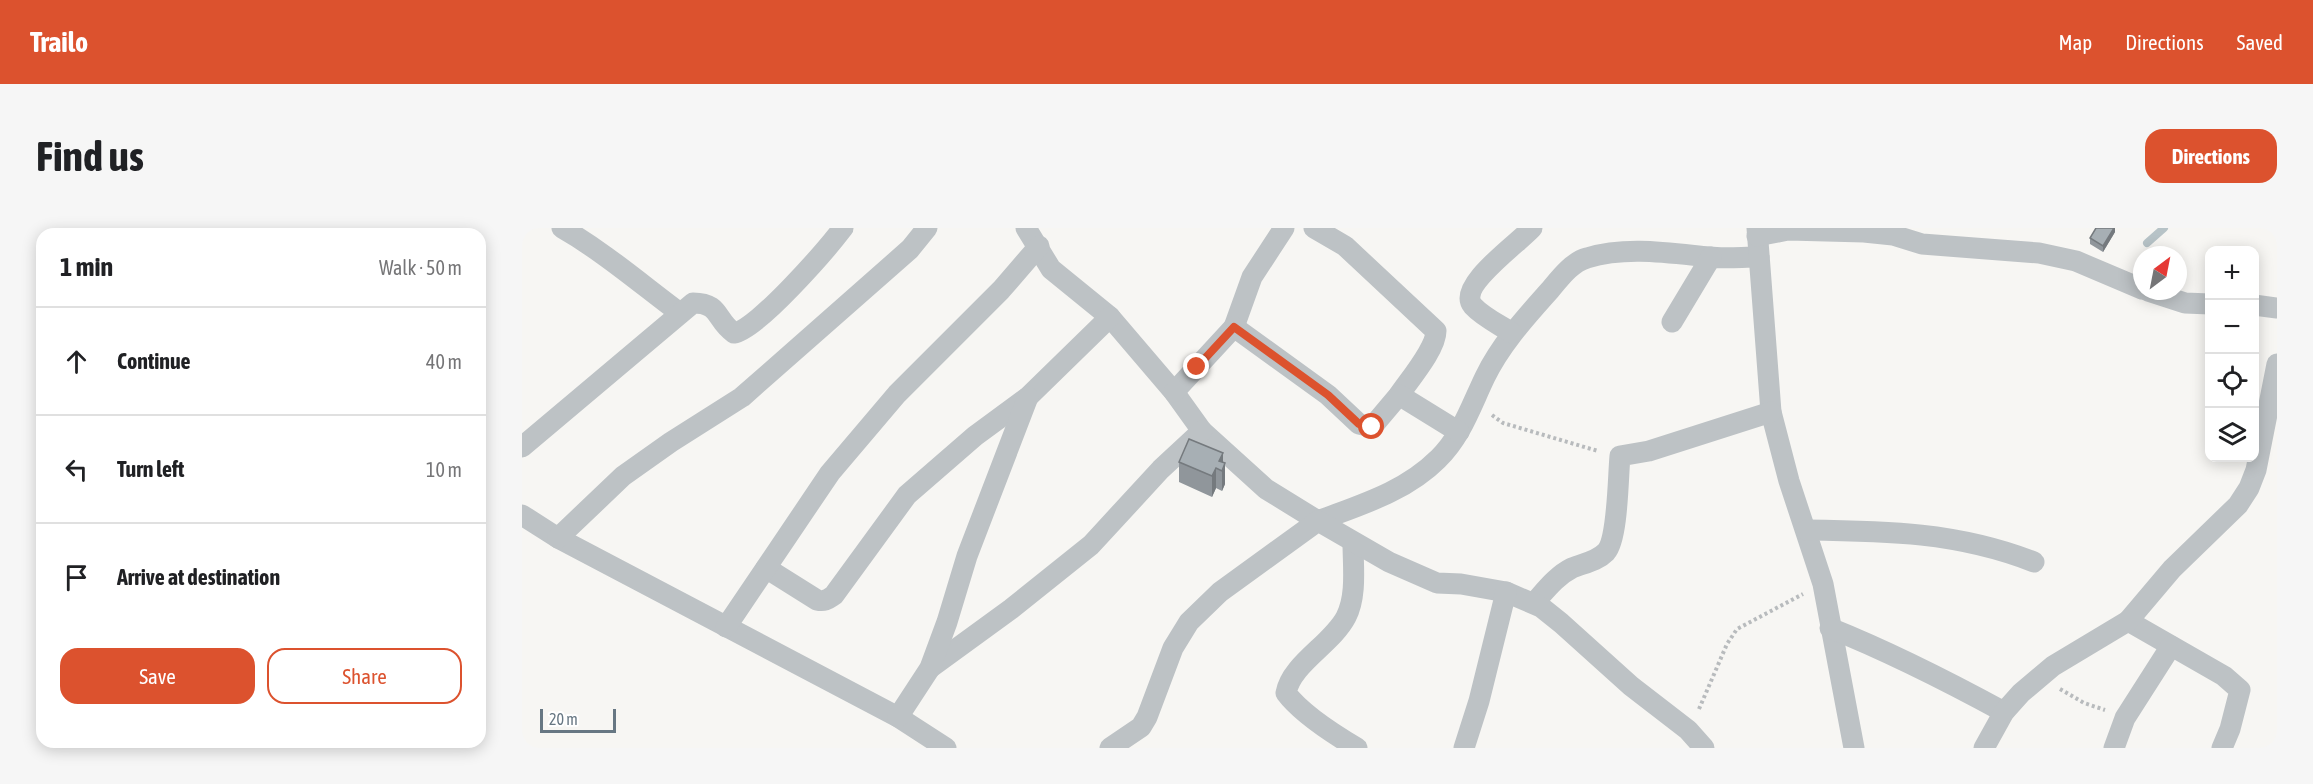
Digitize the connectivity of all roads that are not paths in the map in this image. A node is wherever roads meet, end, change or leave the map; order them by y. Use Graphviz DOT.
graph roads {
  1 [pos="562,228"];
  2 [pos="843,228"];
  3 [pos="927,228"];
  4 [pos="1026,228"];
  5 [pos="1314,228"];
  6 [pos="1532,228"];
  7 [pos="1277,230"];
  8 [pos="1757,232"];
  9 [pos="1039,246"];
  10 [pos="1711,257"];
  11 [pos="1759,257"];
  12 [pos="2133,285"];
  13 [pos="2176,300"];
  14 [pos="2205,304"];
  15 [pos="2259,306"];
  16 [pos="2277,308"];
  17 [pos="680,313"];
  18 [pos="1110,317"];
  19 [pos="1672,322"];
  20 [pos="1234,327"];
  21 [pos="1512,333"];
  22 [pos="2277,364"];
  23 [pos="1174,392"];
  24 [pos="1399,395"];
  25 [pos="1028,397"];
  26 [pos="1771,412"];
  27 [pos="1202,431"];
  28 [pos="1459,432"];
  29 [pos="522,447"];
  30 [pos="522,515"];
  31 [pos="1318,521"];
  32 [pos="1806,530"];
  33 [pos="558,538"];
  34 [pos="1353,543"];
  35 [pos="2034,562"];
  36 [pos="766,568"];
  37 [pos="1506,592"];
  38 [pos="1534,603"];
  39 [pos="2128,621"];
  40 [pos="726,627"];
  41 [pos="1830,628"];
  42 [pos="2171,646"];
  43 [pos="930,668"];
  44 [pos="2004,712"];
  45 [pos="898,717"];
  46 [pos="946,748"];
  47 [pos="1110,748"];
  48 [pos="1357,748"];
  49 [pos="1464,748"];
  50 [pos="1704,748"];
  51 [pos="1854,748"];
  52 [pos="1984,748"];
  53 [pos="2114,748"];
  54 [pos="2222,748"];
  1 -- 17 [label="street"];
  2 -- 17 [label="street"];
  3 -- 33 [label="street"];
  4 -- 9 [label="street"];
  5 -- 24 [label="street"];
  6 -- 21 [label="street"];
  7 -- 20 [label="street"];
  8 -- 11 [label="street"];
  8 -- 12 [label="street"];
  9 -- 18 [label="street"];
  9 -- 36 [label="street"];
  10 -- 11 [label="street"];
  10 -- 19 [label="street"];
  10 -- 21 [label="street"];
  11 -- 26 [label="street"];
  13 -- 14 [label="street"];
  15 -- 16 [label="street"];
  17 -- 29 [label="street"];
  18 -- 23 [label="street"];
  18 -- 25 [label="street"];
  20 -- 23 [label="street"];
  20 -- 24 [label="street"];
  21 -- 28 [label="street"];
  22 -- 39 [label="street"];
  23 -- 27 [label="street"];
  24 -- 28 [label="street"];
  25 -- 36 [label="street"];
  25 -- 43 [label="street"];
  26 -- 32 [label="street"];
  26 -- 38 [label="street"];
  27 -- 31 [label="street"];
  27 -- 43 [label="street"];
  28 -- 31 [label="street"];
  30 -- 33 [label="street"];
  31 -- 34 [label="street"];
  31 -- 47 [label="street"];
  32 -- 35 [label="street"];
  32 -- 41 [label="street"];
  33 -- 40 [label="street"];
  34 -- 37 [label="street"];
  34 -- 48 [label="street"];
  36 -- 40 [label="street"];
  37 -- 38 [label="street"];
  37 -- 49 [label="street"];
  38 -- 50 [label="street"];
  39 -- 42 [label="street"];
  39 -- 44 [label="street"];
  40 -- 45 [label="street"];
  41 -- 44 [label="street"];
  41 -- 51 [label="street"];
  42 -- 53 [label="street"];
  42 -- 54 [label="street"];
  43 -- 45 [label="street"];
  44 -- 52 [label="street"];
  45 -- 46 [label="street"];
}
